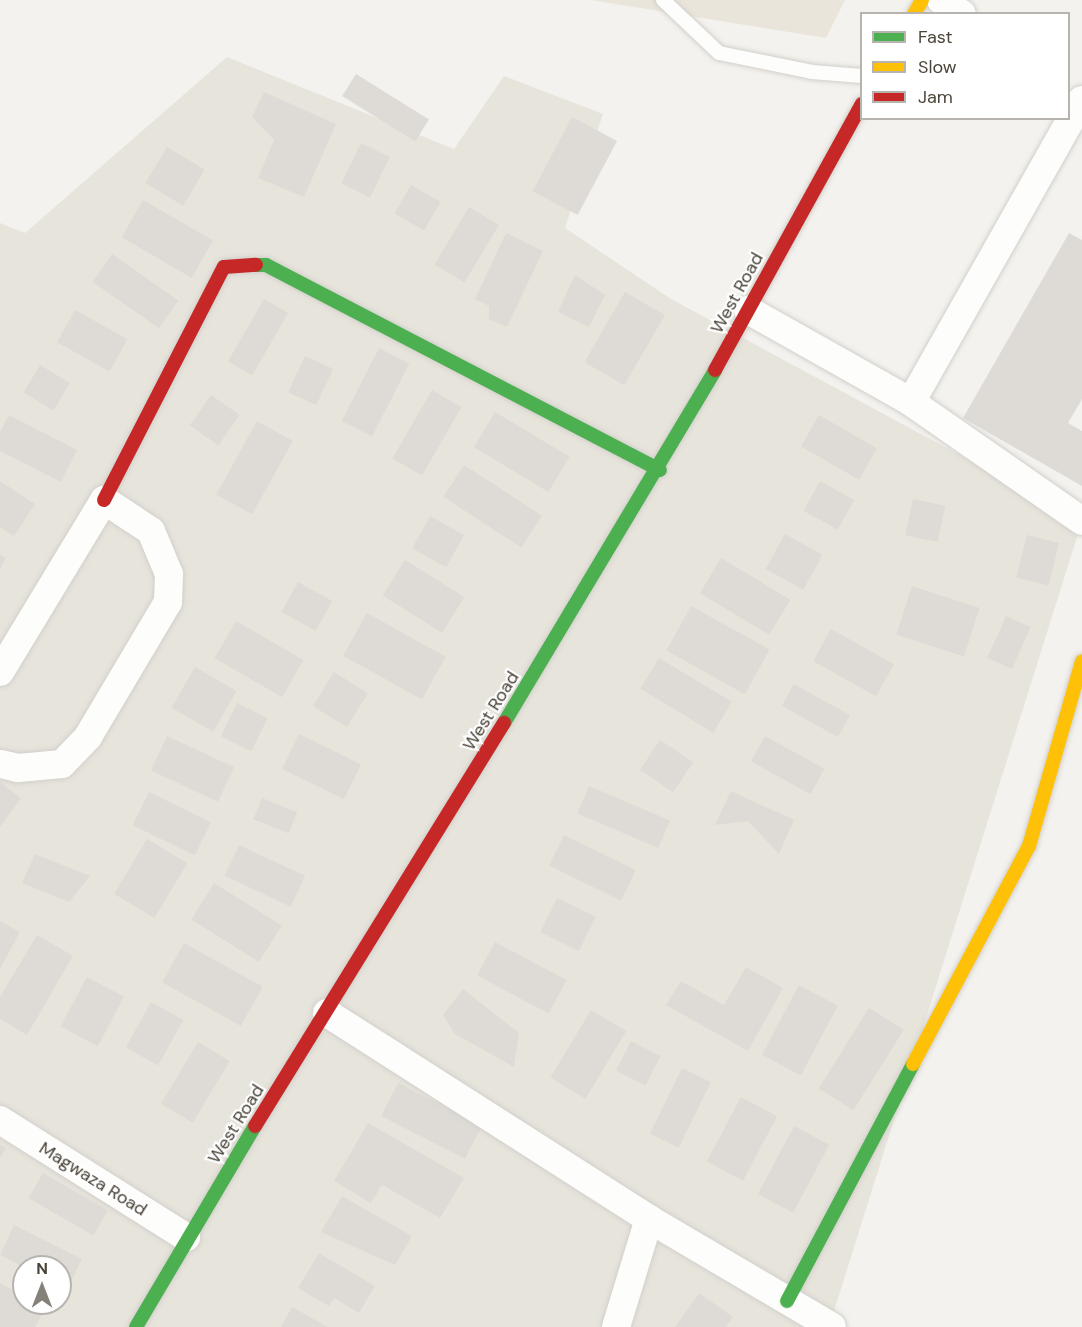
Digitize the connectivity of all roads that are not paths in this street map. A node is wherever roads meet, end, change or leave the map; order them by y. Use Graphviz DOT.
graph roads {
  1 [pos="663,0"];
  2 [pos="940,0"];
  3 [pos="959,12"];
  4 [pos="860,76"];
  5 [pos="1082,100"];
  6 [pos="860,106"];
  7 [pos="748,310"];
  8 [pos="911,402"];
  9 [pos="660,470"];
  10 [pos="104,500"];
  11 [pos="1082,522"];
  12 [pos="1082,661"];
  13 [pos="0,672"];
  14 [pos="0,764"];
  15 [pos="327,1013"];
  16 [pos="0,1120"];
  17 [pos="649,1219"];
  18 [pos="186,1237"];
  19 [pos="787,1301"];
  20 [pos="136,1327"];
  21 [pos="616,1327"];
  22 [pos="832,1327"];
  1 -- 4 [label="lane"];
  2 -- 3 [label="street"];
  5 -- 8 [label="street"];
  6 -- 7 [label="street, West Road"];
  7 -- 8 [label="street"];
  7 -- 9 [label="street, West Road"];
  8 -- 11 [label="street"];
  9 -- 10 [label="street"];
  9 -- 15 [label="street, West Road"];
  10 -- 13 [label="street"];
  10 -- 14 [label="street"];
  12 -- 19 [label="street"];
  15 -- 17 [label="street"];
  15 -- 18 [label="street, West Road"];
  16 -- 18 [label="street, Magwaza Road"];
  17 -- 19 [label="street"];
  17 -- 21 [label="street"];
  18 -- 20 [label="street, West Road"];
  19 -- 22 [label="street"];
}
